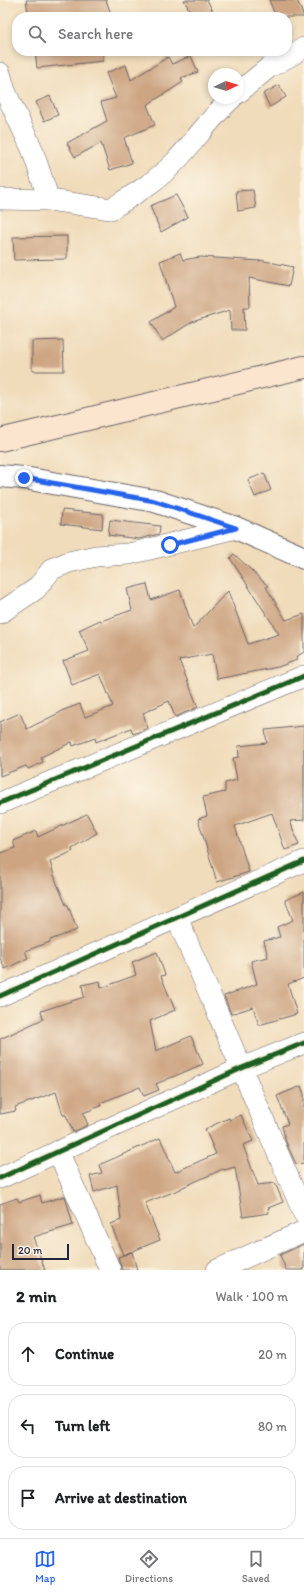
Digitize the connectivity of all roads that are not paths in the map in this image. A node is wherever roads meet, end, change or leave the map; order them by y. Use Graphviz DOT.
graph roads {
  1 [pos="304,48"];
  2 [pos="292,55"];
  3 [pos="290,56"];
  4 [pos="0,73"];
  5 [pos="244,88"];
  6 [pos="225,104"];
  7 [pos="0,199"];
  8 [pos="49,200"];
  9 [pos="304,366"];
  10 [pos="0,440"];
  11 [pos="0,476"];
  12 [pos="236,528"];
  13 [pos="304,558"];
  14 [pos="0,613"];
  15 [pos="304,676"];
  16 [pos="0,803"];
  17 [pos="304,861"];
  18 [pos="177,918"];
  19 [pos="0,996"];
  20 [pos="304,1043"];
  21 [pos="242,1068"];
  22 [pos="58,1151"];
  23 [pos="0,1178"];
  24 [pos="304,1214"];
  25 [pos="304,1231"];
  26 [pos="110,1270"];
  27 [pos="217,1270"];
  1 -- 2 [label="street"];
  3 -- 5 [label="street"];
  4 -- 8 [label="street"];
  6 -- 8 [label="street"];
  7 -- 8 [label="street"];
  9 -- 10 [label="main road"];
  11 -- 12 [label="street"];
  12 -- 13 [label="street"];
  12 -- 14 [label="street"];
  15 -- 16 [label="street"];
  17 -- 18 [label="street"];
  18 -- 19 [label="street"];
  18 -- 21 [label="street"];
  20 -- 21 [label="street"];
  21 -- 22 [label="street"];
  21 -- 24 [label="street"];
  22 -- 23 [label="street"];
  22 -- 26 [label="street"];
  25 -- 27 [label="street"];
}
